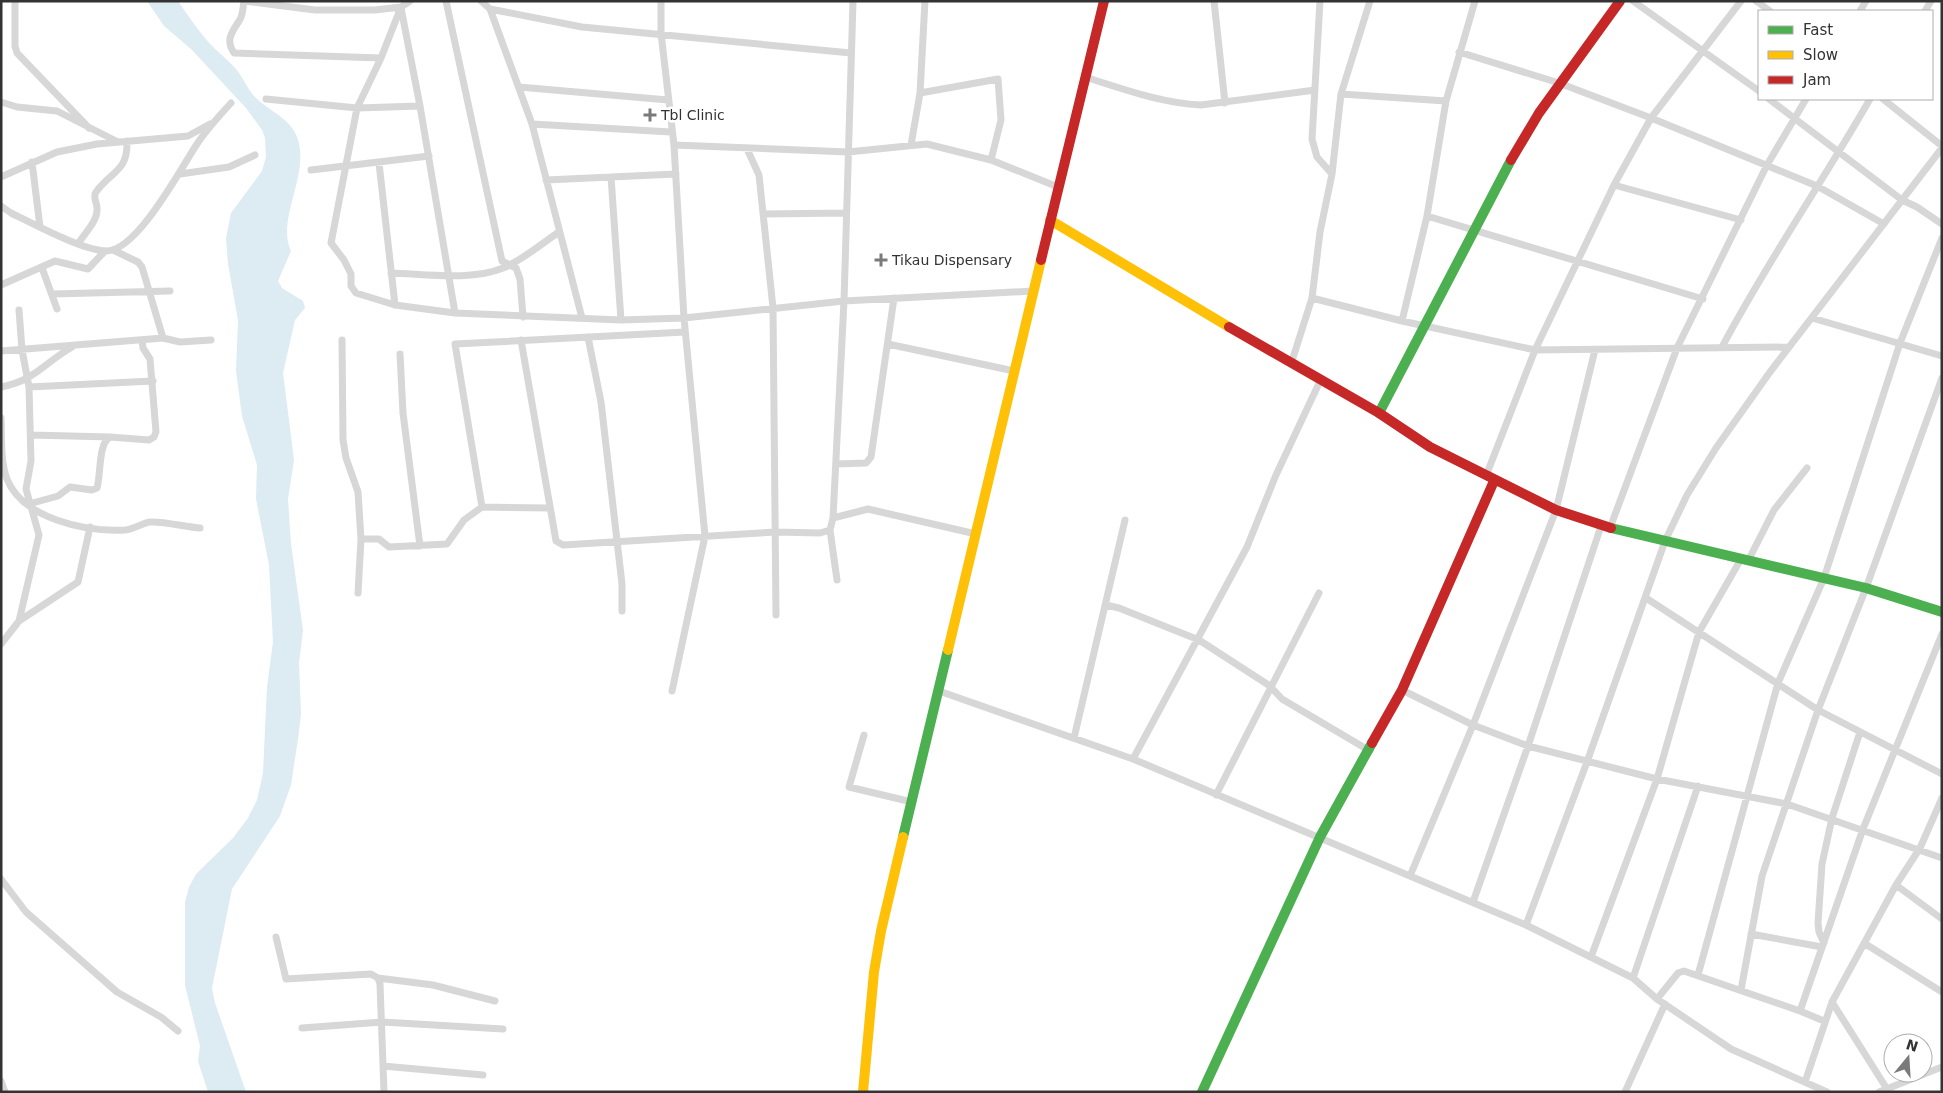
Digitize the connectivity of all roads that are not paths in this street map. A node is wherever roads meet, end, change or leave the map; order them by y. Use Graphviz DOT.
graph roads {
  1 [pos="15,1"];
  2 [pos="244,1"];
  3 [pos="410,1"];
  4 [pos="446,1"];
  5 [pos="482,1"];
  6 [pos="660,1"];
  7 [pos="853,1"];
  8 [pos="925,1"];
  9 [pos="1104,1"];
  10 [pos="1214,1"];
  11 [pos="1320,1"];
  12 [pos="1370,1"];
  13 [pos="1475,1"];
  14 [pos="1620,1"];
  15 [pos="1633,1"];
  16 [pos="1741,1"];
  17 [pos="1756,1"];
  18 [pos="401,7"];
  19 [pos="490,9"];
  20 [pos="1769,10"];
  21 [pos="661,33"];
  22 [pos="1705,51"];
  23 [pos="1459,52"];
  24 [pos="851,53"];
  25 [pos="381,58"];
  26 [pos="1085,77"];
  27 [pos="1559,83"];
  28 [pos="519,87"];
  29 [pos="1315,90"];
  30 [pos="1758,90"];
  31 [pos="920,92"];
  32 [pos="1341,94"];
  33 [pos="266,100"];
  34 [pos="668,100"];
  35 [pos="1770,100"];
  36 [pos="1805,100"];
  37 [pos="1869,100"];
  38 [pos="1884,100"];
  39 [pos="1446,101"];
  40 [pos="1,102"];
  41 [pos="231,103"];
  42 [pos="1225,103"];
  43 [pos="420,106"];
  44 [pos="357,108"];
  45 [pos="1652,118"];
  46 [pos="1794,118"];
  47 [pos="217,119"];
  48 [pos="532,124"];
  49 [pos="89,128"];
  50 [pos="671,132"];
  51 [pos="127,141"];
  52 [pos="118,142"];
  53 [pos="674,145"];
  54 [pos="911,145"];
  55 [pos="1942,147"];
  56 [pos="748,149"];
  57 [pos="848,152"];
  58 [pos="1840,152"];
  59 [pos="255,155"];
  60 [pos="429,156"];
  61 [pos="990,160"];
  62 [pos="32,162"];
  63 [pos="379,163"];
  64 [pos="1767,165"];
  65 [pos="347,167"];
  66 [pos="311,170"];
  67 [pos="180,174"];
  68 [pos="676,174"];
  69 [pos="1332,174"];
  70 [pos="1,177"];
  71 [pos="611,177"];
  72 [pos="546,180"];
  73 [pos="1614,185"];
  74 [pos="1817,186"];
  75 [pos="1058,187"];
  76 [pos="1902,200"];
  77 [pos="1,206"];
  78 [pos="846,213"];
  79 [pos="763,214"];
  80 [pos="1427,216"];
  81 [pos="1050,220"];
  82 [pos="1741,220"];
  83 [pos="1884,224"];
  84 [pos="1942,224"];
  85 [pos="40,227"];
  86 [pos="1473,231"];
  87 [pos="559,232"];
  88 [pos="1942,238"];
  89 [pos="78,244"];
  90 [pos="113,250"];
  91 [pos="105,251"];
  92 [pos="1576,263"];
  93 [pos="509,265"];
  94 [pos="42,268"];
  95 [pos="391,273"];
  96 [pos="448,274"];
  97 [pos="1,285"];
  98 [pos="149,291"];
  99 [pos="170,291"];
  100 [pos="1033,291"];
  101 [pos="52,294"];
  102 [pos="894,298"];
  103 [pos="1312,298"];
  104 [pos="1703,299"];
  105 [pos="844,301"];
  106 [pos="395,305"];
  107 [pos="773,308"];
  108 [pos="57,309"];
  109 [pos="19,310"];
  110 [pos="454,313"];
  111 [pos="523,316"];
  112 [pos="582,318"];
  113 [pos="684,318"];
  114 [pos="1812,318"];
  115 [pos="621,320"];
  116 [pos="1402,321"];
  117 [pos="1424,325"];
  118 [pos="685,332"];
  119 [pos="588,337"];
  120 [pos="163,338"];
  121 [pos="142,340"];
  122 [pos="211,340"];
  123 [pos="342,340"];
  124 [pos="521,340"];
  125 [pos="1900,343"];
  126 [pos="888,344"];
  127 [pos="75,346"];
  128 [pos="1722,347"];
  129 [pos="1789,347"];
  130 [pos="1677,348"];
  131 [pos="22,350"];
  132 [pos="1536,350"];
  133 [pos="1595,350"];
  134 [pos="1,351"];
  135 [pos="400,354"];
  136 [pos="1942,356"];
  137 [pos="1291,364"];
  138 [pos="1014,371"];
  139 [pos="1321,378"];
  140 [pos="1942,378"];
  141 [pos="152,381"];
  142 [pos="29,383"];
  143 [pos="1,387"];
  144 [pos="1379,413"];
  145 [pos="1,418"];
  146 [pos="31,435"];
  147 [pos="110,437"];
  148 [pos="836,464"];
  149 [pos="1807,468"];
  150 [pos="1490,478"];
  151 [pos="29,505"];
  152 [pos="482,507"];
  153 [pos="549,508"];
  154 [pos="1556,510"];
  155 [pos="833,518"];
  156 [pos="1125,520"];
  157 [pos="90,527"];
  158 [pos="1605,527"];
  159 [pos="200,528"];
  160 [pos="830,530"];
  161 [pos="776,532"];
  162 [pos="976,534"];
  163 [pos="705,536"];
  164 [pos="360,539"];
  165 [pos="617,541"];
  166 [pos="1665,541"];
  167 [pos="420,546"];
  168 [pos="1745,560"];
  169 [pos="1824,578"];
  170 [pos="837,580"];
  171 [pos="1866,588"];
  172 [pos="358,593"];
  173 [pos="1319,593"];
  174 [pos="1646,598"];
  175 [pos="1106,605"];
  176 [pos="622,612"];
  177 [pos="1942,612"];
  178 [pos="776,615"];
  179 [pos="20,621"];
  180 [pos="1699,632"];
  181 [pos="1942,634"];
  182 [pos="1199,640"];
  183 [pos="1,644"];
  184 [pos="1778,683"];
  185 [pos="1270,686"];
  186 [pos="1402,690"];
  187 [pos="939,691"];
  188 [pos="672,692"];
  189 [pos="1818,710"];
  190 [pos="1473,726"];
  191 [pos="1860,732"];
  192 [pos="864,735"];
  193 [pos="1074,738"];
  194 [pos="1528,746"];
  195 [pos="1896,750"];
  196 [pos="1370,751"];
  197 [pos="1133,759"];
  198 [pos="1587,762"];
  199 [pos="1942,774"];
  200 [pos="1657,779"];
  201 [pos="1698,786"];
  202 [pos="1216,795"];
  203 [pos="1747,795"];
  204 [pos="1942,798"];
  205 [pos="912,802"];
  206 [pos="1786,804"];
  207 [pos="1832,818"];
  208 [pos="1864,828"];
  209 [pos="1320,837"];
  210 [pos="1920,848"];
  211 [pos="1942,858"];
  212 [pos="1410,876"];
  213 [pos="1,878"];
  214 [pos="1896,885"];
  215 [pos="1474,902"];
  216 [pos="1942,919"];
  217 [pos="1526,926"];
  218 [pos="1751,934"];
  219 [pos="276,937"];
  220 [pos="1864,944"];
  221 [pos="1823,945"];
  222 [pos="1591,957"];
  223 [pos="1698,975"];
  224 [pos="378,978"];
  225 [pos="1633,978"];
  226 [pos="1741,990"];
  227 [pos="1942,992"];
  228 [pos="1658,999"];
  229 [pos="494,1001"];
  230 [pos="1832,1002"];
  231 [pos="1665,1004"];
  232 [pos="1800,1011"];
  233 [pos="1824,1021"];
  234 [pos="382,1022"];
  235 [pos="302,1028"];
  236 [pos="502,1029"];
  237 [pos="178,1031"];
  238 [pos="383,1066"];
  239 [pos="1942,1067"];
  240 [pos="483,1075"];
  241 [pos="1,1081"];
  242 [pos="1805,1082"];
  243 [pos="1883,1091"];
  244 [pos="5,1092"];
  245 [pos="384,1092"];
  246 [pos="863,1092"];
  247 [pos="1202,1092"];
  248 [pos="1625,1092"];
  249 [pos="1827,1092"];
  1 -- 49 [label="street"];
  2 -- 18 [label="street"];
  2 -- 25 [label="street"];
  3 -- 18 [label="street"];
  4 -- 93 [label="street"];
  5 -- 19 [label="street"];
  6 -- 21 [label="street"];
  7 -- 24 [label="street"];
  8 -- 31 [label="street"];
  9 -- 26 [label="street"];
  10 -- 42 [label="street"];
  11 -- 29 [label="street"];
  12 -- 32 [label="street"];
  13 -- 23 [label="street"];
  14 -- 27 [label="street"];
  15 -- 22 [label="street"];
  16 -- 22 [label="street"];
  17 -- 20 [label="street"];
  18 -- 25 [label="street"];
  18 -- 43 [label="street"];
  19 -- 21 [label="street"];
  19 -- 28 [label="street"];
  21 -- 24 [label="street"];
  21 -- 34 [label="street"];
  22 -- 30 [label="street"];
  22 -- 45 [label="street"];
  23 -- 27 [label="street"];
  23 -- 39 [label="street"];
  24 -- 57 [label="street"];
  25 -- 44 [label="street"];
  26 -- 42 [label="street"];
  26 -- 75 [label="street"];
  27 -- 45 [label="street"];
  27 -- 86 [label="street"];
  28 -- 34 [label="street"];
  28 -- 48 [label="street"];
  29 -- 42 [label="street"];
  29 -- 69 [label="street"];
  31 -- 54 [label="street"];
  31 -- 61 [label="street"];
  32 -- 39 [label="street"];
  32 -- 69 [label="street"];
  33 -- 44 [label="street"];
  34 -- 50 [label="street"];
  35 -- 46 [label="street"];
  36 -- 46 [label="street"];
  37 -- 58 [label="street"];
  38 -- 55 [label="street"];
  39 -- 80 [label="street"];
  40 -- 49 [label="street"];
  41 -- 47 [label="street"];
  43 -- 44 [label="street"];
  43 -- 60 [label="street"];
  44 -- 65 [label="street"];
  45 -- 64 [label="street"];
  45 -- 73 [label="street"];
  46 -- 58 [label="street"];
  46 -- 64 [label="street"];
  47 -- 51 [label="street"];
  47 -- 67 [label="street"];
  48 -- 50 [label="street"];
  48 -- 72 [label="street"];
  49 -- 52 [label="street"];
  50 -- 53 [label="street"];
  51 -- 52 [label="street"];
  51 -- 89 [label="street"];
  52 -- 62 [label="street"];
  53 -- 56 [label="street"];
  53 -- 68 [label="street"];
  54 -- 57 [label="street"];
  54 -- 61 [label="street"];
  55 -- 76 [label="street"];
  56 -- 57 [label="street"];
  56 -- 79 [label="street"];
  57 -- 78 [label="street"];
  58 -- 74 [label="street"];
  58 -- 76 [label="street"];
  59 -- 67 [label="street"];
  60 -- 63 [label="street"];
  60 -- 96 [label="street"];
  61 -- 75 [label="street"];
  62 -- 70 [label="street"];
  62 -- 85 [label="street"];
  63 -- 65 [label="street"];
  63 -- 95 [label="street"];
  64 -- 74 [label="street"];
  64 -- 82 [label="street"];
  65 -- 66 [label="street"];
  65 -- 106 [label="street"];
  67 -- 90 [label="street"];
  68 -- 71 [label="street"];
  68 -- 113 [label="street"];
  69 -- 103 [label="street"];
  71 -- 72 [label="street"];
  71 -- 115 [label="street"];
  72 -- 87 [label="street"];
  73 -- 82 [label="street"];
  73 -- 92 [label="street"];
  74 -- 83 [label="street"];
  74 -- 128 [label="street"];
  75 -- 81 [label="street"];
  76 -- 83 [label="street"];
  76 -- 84 [label="street"];
  77 -- 85 [label="street"];
  78 -- 79 [label="street"];
  78 -- 105 [label="street"];
  79 -- 107 [label="street"];
  80 -- 86 [label="street"];
  80 -- 116 [label="street"];
  81 -- 100 [label="street"];
  81 -- 137 [label="street"];
  82 -- 104 [label="street"];
  83 -- 114 [label="street"];
  85 -- 89 [label="street"];
  86 -- 92 [label="street"];
  86 -- 117 [label="street"];
  87 -- 93 [label="street"];
  87 -- 112 [label="street"];
  88 -- 125 [label="street"];
  89 -- 91 [label="street"];
  90 -- 91 [label="street"];
  90 -- 98 [label="street"];
  91 -- 94 [label="street"];
  92 -- 104 [label="street"];
  92 -- 132 [label="street"];
  93 -- 96 [label="street"];
  93 -- 111 [label="street"];
  94 -- 97 [label="street"];
  94 -- 101 [label="street"];
  95 -- 96 [label="street"];
  95 -- 106 [label="street"];
  96 -- 110 [label="street"];
  98 -- 99 [label="street"];
  98 -- 101 [label="street"];
  98 -- 120 [label="street"];
  100 -- 102 [label="street"];
  100 -- 138 [label="street"];
  101 -- 108 [label="street"];
  102 -- 105 [label="street"];
  102 -- 126 [label="street"];
  103 -- 116 [label="street"];
  103 -- 137 [label="street"];
  104 -- 130 [label="street"];
  105 -- 107 [label="street"];
  105 -- 148 [label="street"];
  106 -- 110 [label="street"];
  107 -- 113 [label="street"];
  107 -- 161 [label="street"];
  109 -- 131 [label="street"];
  110 -- 111 [label="street"];
  111 -- 112 [label="street"];
  112 -- 115 [label="street"];
  113 -- 115 [label="street"];
  113 -- 118 [label="street"];
  114 -- 125 [label="street"];
  114 -- 129 [label="street"];
  116 -- 117 [label="street"];
  117 -- 132 [label="street"];
  117 -- 144 [label="street"];
  118 -- 119 [label="street"];
  118 -- 163 [label="street"];
  119 -- 124 [label="street"];
  119 -- 165 [label="street"];
  120 -- 121 [label="street"];
  120 -- 122 [label="street"];
  121 -- 127 [label="street"];
  121 -- 141 [label="street"];
  123 -- 164 [label="street"];
  124 -- 152 [label="street"];
  124 -- 153 [label="street"];
  125 -- 136 [label="street"];
  125 -- 169 [label="street"];
  126 -- 138 [label="street"];
  126 -- 148 [label="street"];
  127 -- 131 [label="street"];
  127 -- 142 [label="street"];
  128 -- 129 [label="street"];
  128 -- 130 [label="street"];
  129 -- 166 [label="street"];
  130 -- 133 [label="street"];
  130 -- 158 [label="street"];
  131 -- 134 [label="street"];
  131 -- 142 [label="street"];
  132 -- 133 [label="street"];
  132 -- 150 [label="street"];
  133 -- 154 [label="street"];
  135 -- 167 [label="street"];
  137 -- 139 [label="street"];
  138 -- 162 [label="street"];
  139 -- 144 [label="street"];
  139 -- 182 [label="street"];
  140 -- 171 [label="street"];
  141 -- 142 [label="street"];
  141 -- 147 [label="street"];
  142 -- 143 [label="street"];
  142 -- 146 [label="street"];
  144 -- 150 [label="street"];
  145 -- 151 [label="street"];
  146 -- 147 [label="street"];
  146 -- 151 [label="street"];
  147 -- 151 [label="street"];
  148 -- 155 [label="street"];
  149 -- 168 [label="street"];
  150 -- 154 [label="street"];
  150 -- 186 [label="street"];
  151 -- 157 [label="street"];
  151 -- 179 [label="street"];
  152 -- 153 [label="street"];
  152 -- 167 [label="street"];
  153 -- 165 [label="street"];
  154 -- 158 [label="street"];
  154 -- 190 [label="street"];
  155 -- 160 [label="street"];
  155 -- 162 [label="street"];
  156 -- 175 [label="street"];
  157 -- 159 [label="street"];
  157 -- 179 [label="street"];
  158 -- 166 [label="street"];
  158 -- 194 [label="street"];
  160 -- 161 [label="street"];
  160 -- 170 [label="street"];
  161 -- 163 [label="street"];
  161 -- 178 [label="street"];
  162 -- 187 [label="street"];
  163 -- 165 [label="street"];
  163 -- 188 [label="street"];
  164 -- 167 [label="street"];
  164 -- 172 [label="street"];
  165 -- 176 [label="street"];
  166 -- 168 [label="street"];
  166 -- 174 [label="street"];
  168 -- 169 [label="street"];
  168 -- 180 [label="street"];
  169 -- 171 [label="street"];
  169 -- 184 [label="street"];
  171 -- 177 [label="street"];
  171 -- 189 [label="street"];
  173 -- 185 [label="street"];
  174 -- 180 [label="street"];
  174 -- 198 [label="street"];
  175 -- 182 [label="street"];
  175 -- 193 [label="street"];
  179 -- 183 [label="street"];
  180 -- 184 [label="street"];
  180 -- 200 [label="street"];
  181 -- 195 [label="street"];
  182 -- 185 [label="street"];
  182 -- 197 [label="street"];
  184 -- 189 [label="street"];
  184 -- 203 [label="street"];
  185 -- 196 [label="street"];
  185 -- 202 [label="street"];
  186 -- 190 [label="street"];
  186 -- 196 [label="street"];
  187 -- 193 [label="street"];
  187 -- 205 [label="street"];
  189 -- 191 [label="street"];
  189 -- 206 [label="street"];
  190 -- 194 [label="street"];
  190 -- 212 [label="street"];
  191 -- 195 [label="street"];
  191 -- 207 [label="street"];
  192 -- 205 [label="street"];
  193 -- 197 [label="street"];
  194 -- 198 [label="street"];
  194 -- 215 [label="street"];
  195 -- 199 [label="street"];
  195 -- 208 [label="street"];
  196 -- 209 [label="street"];
  197 -- 202 [label="street"];
  198 -- 200 [label="street"];
  198 -- 217 [label="street"];
  200 -- 201 [label="street"];
  200 -- 222 [label="street"];
  201 -- 203 [label="street"];
  201 -- 225 [label="street"];
  202 -- 209 [label="street"];
  203 -- 206 [label="street"];
  203 -- 223 [label="street"];
  204 -- 210 [label="street"];
  205 -- 246 [label="street"];
  206 -- 207 [label="street"];
  206 -- 218 [label="street"];
  207 -- 208 [label="street"];
  207 -- 221 [label="street"];
  208 -- 210 [label="street"];
  208 -- 221 [label="street"];
  209 -- 212 [label="street"];
  209 -- 247 [label="street"];
  210 -- 211 [label="street"];
  210 -- 214 [label="street"];
  212 -- 215 [label="street"];
  213 -- 237 [label="street"];
  214 -- 216 [label="street"];
  214 -- 220 [label="street"];
  215 -- 217 [label="street"];
  217 -- 222 [label="street"];
  218 -- 221 [label="street"];
  218 -- 226 [label="street"];
  219 -- 224 [label="street"];
  220 -- 227 [label="street"];
  220 -- 230 [label="street"];
  221 -- 232 [label="street"];
  222 -- 225 [label="street"];
  223 -- 226 [label="street"];
  223 -- 228 [label="street"];
  224 -- 229 [label="street"];
  224 -- 234 [label="street"];
  225 -- 228 [label="street"];
  226 -- 232 [label="street"];
  228 -- 231 [label="street"];
  230 -- 233 [label="street"];
  230 -- 243 [label="street"];
  231 -- 242 [label="street"];
  231 -- 248 [label="street"];
  232 -- 233 [label="street"];
  233 -- 242 [label="street"];
  234 -- 235 [label="street"];
  234 -- 236 [label="street"];
  234 -- 238 [label="street"];
  238 -- 240 [label="street"];
  238 -- 245 [label="street"];
  239 -- 243 [label="street"];
  241 -- 244 [label="street"];
  242 -- 249 [label="street"];
}
